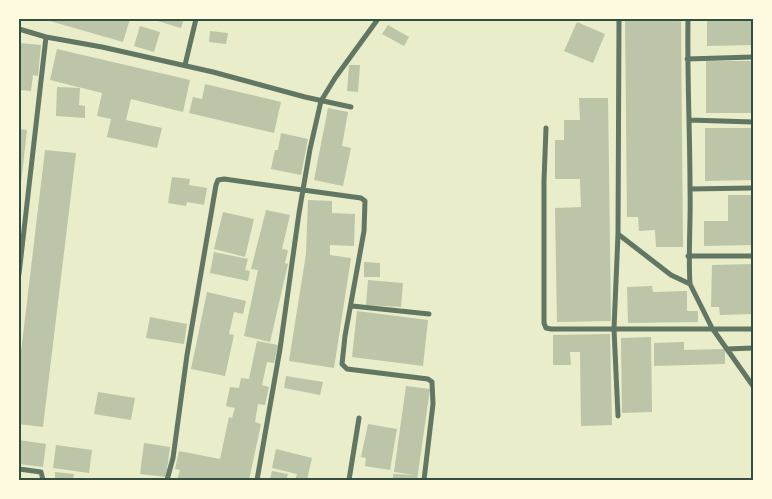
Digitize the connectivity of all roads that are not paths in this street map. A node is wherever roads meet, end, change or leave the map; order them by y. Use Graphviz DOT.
graph roads {
  1 [pos="196,19"];
  2 [pos="378,19"];
  3 [pos="619,19"];
  4 [pos="688,19"];
  5 [pos="19,28"];
  6 [pos="46,37"];
  7 [pos="753,57"];
  8 [pos="687,59"];
  9 [pos="185,65"];
  10 [pos="321,101"];
  11 [pos="351,107"];
  12 [pos="689,120"];
  13 [pos="753,122"];
  14 [pos="546,128"];
  15 [pos="753,188"];
  16 [pos="690,189"];
  17 [pos="304,190"];
  18 [pos="618,234"];
  19 [pos="688,256"];
  20 [pos="753,256"];
  21 [pos="19,274"];
  22 [pos="690,284"];
  23 [pos="352,306"];
  24 [pos="429,314"];
  25 [pos="712,328"];
  26 [pos="614,329"];
  27 [pos="753,329"];
  28 [pos="727,348"];
  29 [pos="753,348"];
  30 [pos="753,386"];
  31 [pos="618,416"];
  32 [pos="359,418"];
  33 [pos="19,469"];
  34 [pos="43,480"];
  35 [pos="167,480"];
  36 [pos="256,480"];
  37 [pos="349,480"];
  38 [pos="424,480"];
  1 -- 9 [label="street"];
  2 -- 10 [label="street"];
  3 -- 18 [label="street"];
  4 -- 8 [label="street"];
  5 -- 6 [label="street"];
  6 -- 9 [label="street"];
  6 -- 21 [label="street"];
  7 -- 8 [label="street"];
  8 -- 12 [label="street"];
  9 -- 10 [label="street"];
  10 -- 11 [label="street"];
  10 -- 17 [label="street"];
  12 -- 13 [label="street"];
  12 -- 16 [label="street"];
  14 -- 26 [label="street"];
  15 -- 16 [label="street"];
  16 -- 19 [label="street"];
  17 -- 23 [label="street"];
  17 -- 35 [label="street"];
  17 -- 36 [label="street"];
  18 -- 22 [label="street"];
  18 -- 26 [label="street"];
  19 -- 20 [label="street"];
  19 -- 22 [label="street"];
  22 -- 25 [label="street"];
  23 -- 24 [label="street"];
  23 -- 38 [label="street"];
  25 -- 26 [label="street"];
  25 -- 27 [label="street"];
  25 -- 28 [label="street"];
  26 -- 31 [label="street"];
  28 -- 29 [label="street"];
  28 -- 30 [label="street"];
  32 -- 37 [label="street"];
  33 -- 34 [label="street"];
}
